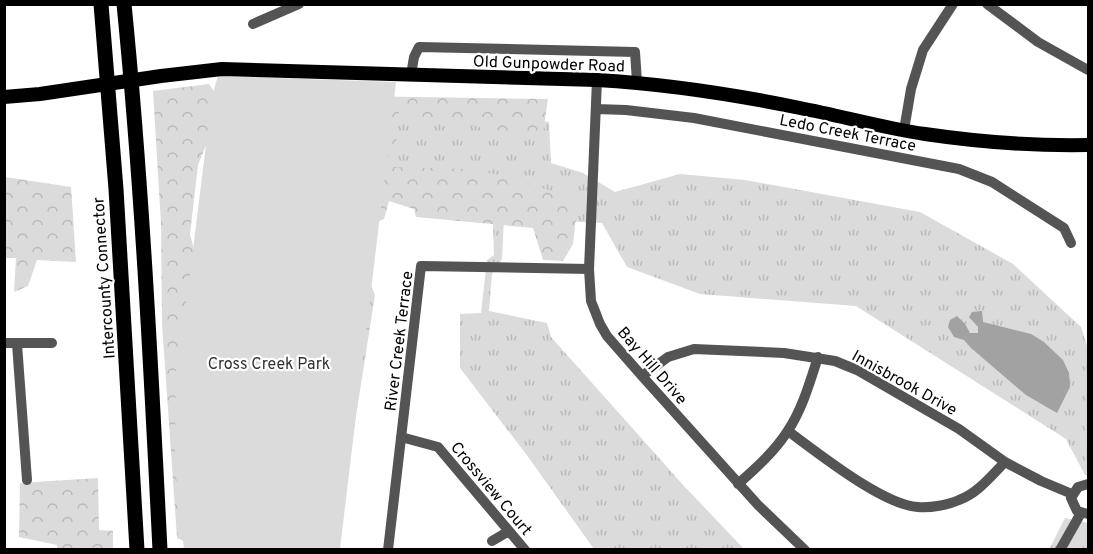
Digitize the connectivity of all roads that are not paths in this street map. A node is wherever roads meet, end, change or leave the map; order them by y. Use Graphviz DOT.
graph roads {
  1 [pos="101,4"];
  2 [pos="124,4"];
  3 [pos="299,4"];
  4 [pos="953,4"];
  5 [pos="987,4"];
  6 [pos="276,9"];
  7 [pos="253,24"];
  8 [pos="1089,70"];
  9 [pos="411,75"];
  10 [pos="597,80"];
  11 [pos="637,82"];
  12 [pos="4,97"];
  13 [pos="596,109"];
  14 [pos="904,130"];
  15 [pos="1089,145"];
  16 [pos="1071,243"];
  17 [pos="590,269"];
  18 [pos="4,343"];
  19 [pos="52,343"];
  20 [pos="18,344"];
  21 [pos="818,357"];
  22 [pos="642,376"];
  23 [pos="788,431"];
  24 [pos="401,437"];
  25 [pos="1005,462"];
  26 [pos="27,480"];
  27 [pos="738,483"];
  28 [pos="1089,484"];
  29 [pos="1072,494"];
  30 [pos="1085,514"];
  31 [pos="509,531"];
  32 [pos="492,542"];
  33 [pos="137,549"];
  34 [pos="160,549"];
  35 [pos="388,549"];
  36 [pos="525,549"];
  37 [pos="805,549"];
  38 [pos="1060,549"];
  1 -- 33 [label="highway, Intercounty Connector"];
  2 -- 34 [label="highway"];
  3 -- 6 [label="street"];
  4 -- 14 [label="street"];
  5 -- 8 [label="street"];
  6 -- 7 [label="street"];
  9 -- 10 [label="main road, Old Gunpowder Road"];
  9 -- 11 [label="street"];
  9 -- 12 [label="main road, Old Gunpowder Road"];
  10 -- 11 [label="main road, Old Gunpowder Road"];
  10 -- 13 [label="street, Bay Hill Drive"];
  11 -- 14 [label="main road, Old Gunpowder Road"];
  13 -- 16 [label="street, Ledo Creek Terrace"];
  13 -- 17 [label="street, Bay Hill Drive"];
  14 -- 15 [label="main road, Old Gunpowder Road"];
  17 -- 22 [label="street, Bay Hill Drive"];
  17 -- 24 [label="street, River Creek Terrace"];
  18 -- 20 [label="street"];
  19 -- 20 [label="street"];
  20 -- 26 [label="street"];
  21 -- 22 [label="street, Innisbrook Drive"];
  21 -- 23 [label="street"];
  21 -- 25 [label="street, Innisbrook Drive"];
  22 -- 27 [label="street, Bay Hill Drive"];
  23 -- 25 [label="street"];
  23 -- 27 [label="street"];
  24 -- 31 [label="street, Crossview Court"];
  24 -- 35 [label="street, River Creek Terrace"];
  25 -- 29 [label="street, Innisbrook Drive"];
  27 -- 37 [label="street, Bay Hill Drive"];
  28 -- 29 [label="street"];
  29 -- 30 [label="street"];
  30 -- 38 [label="street"];
  31 -- 32 [label="street"];
  31 -- 36 [label="street, Crossview Court"];
}
